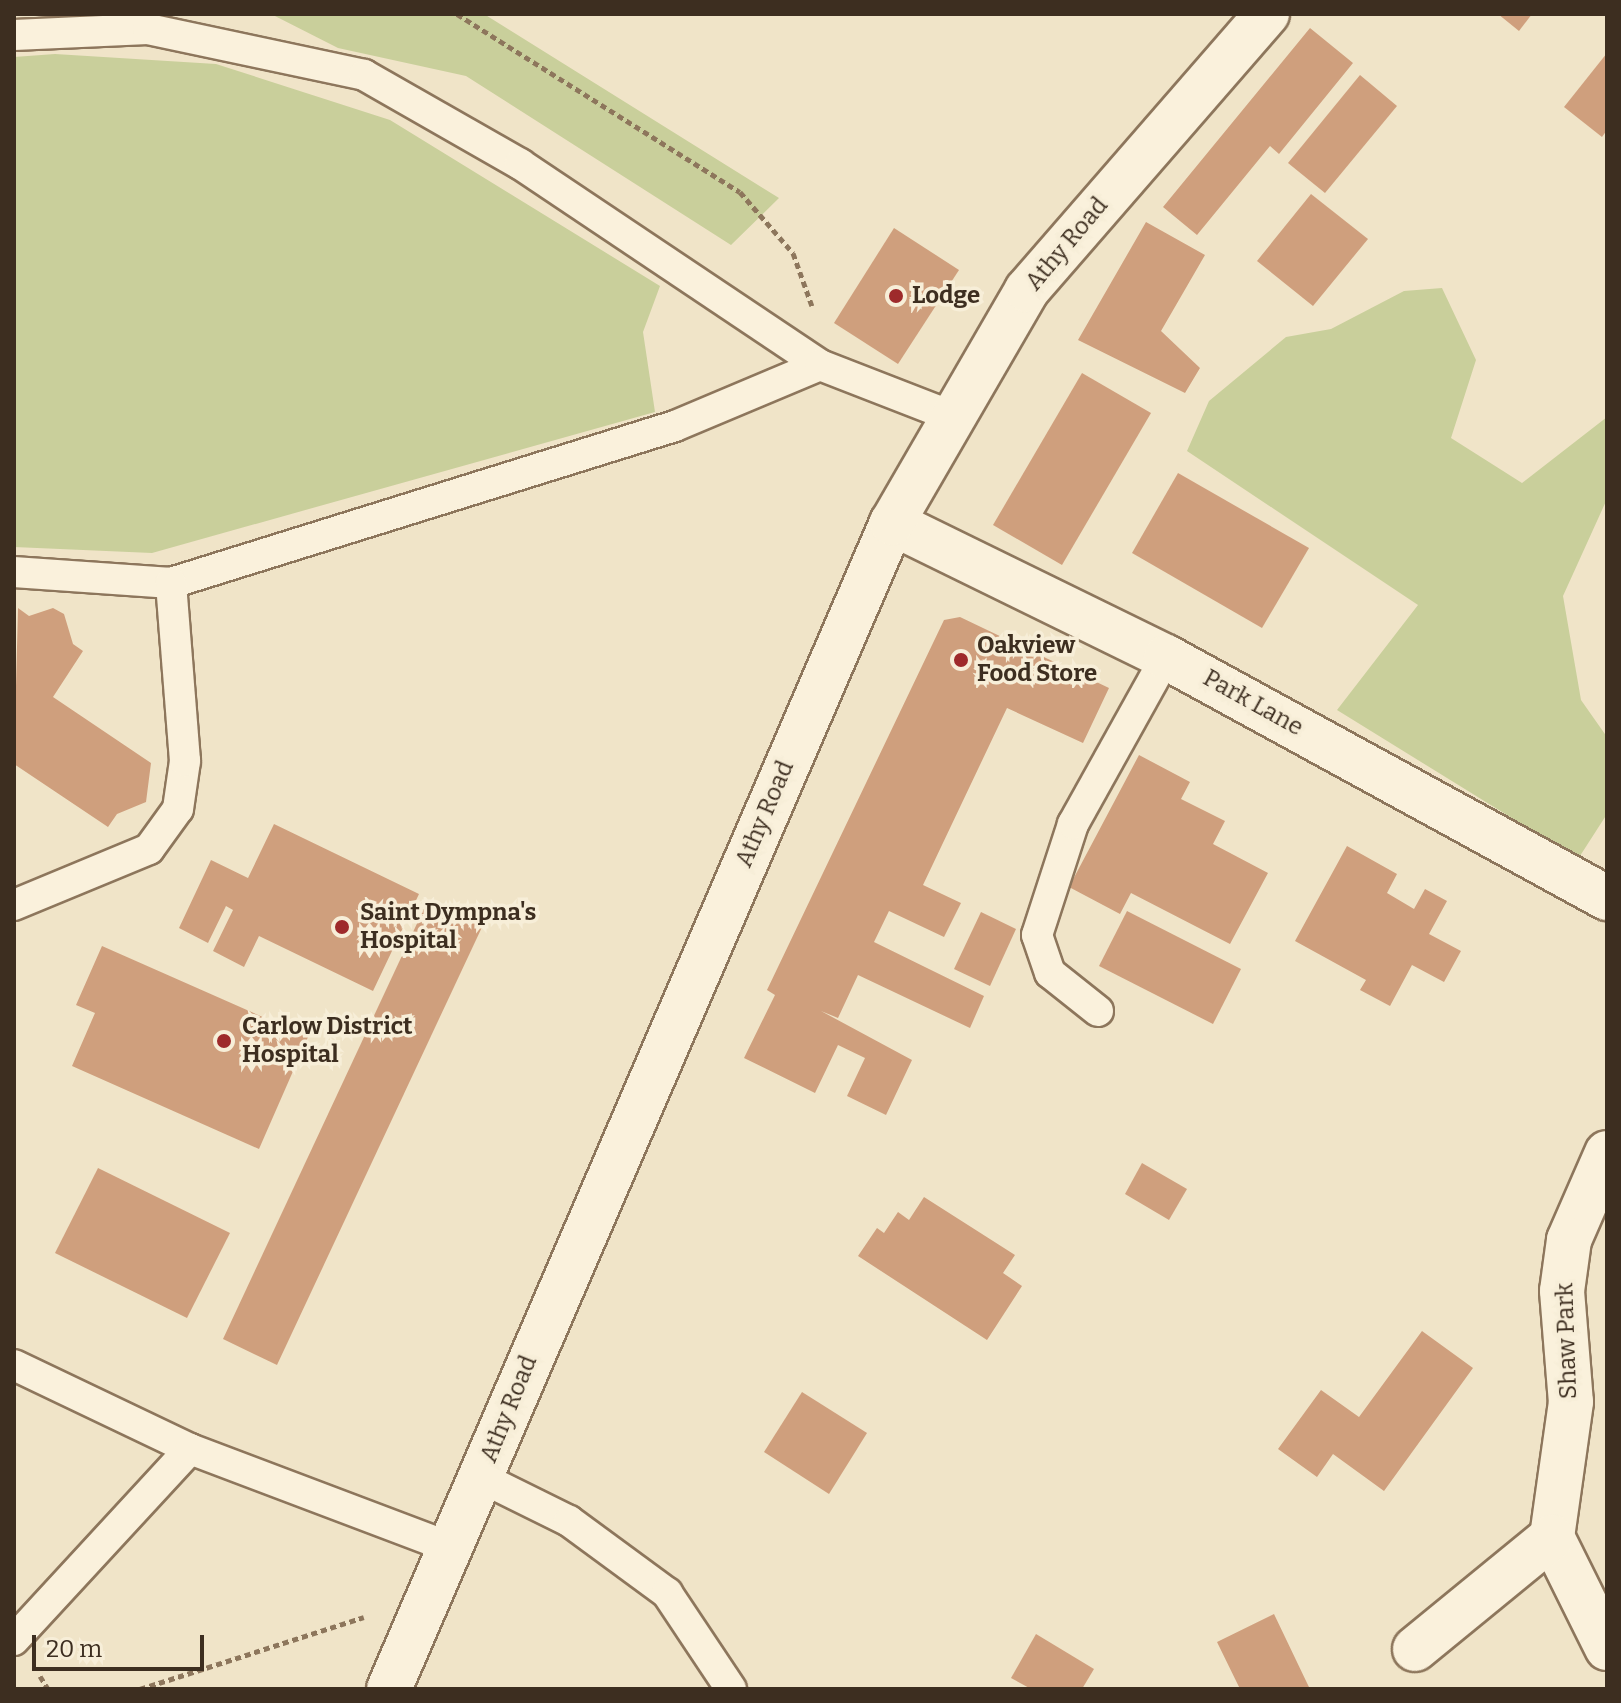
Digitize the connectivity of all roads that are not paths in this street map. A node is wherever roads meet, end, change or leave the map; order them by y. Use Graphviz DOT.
graph roads {
  1 [pos="1267,14"];
  2 [pos="14,35"];
  3 [pos="813,361"];
  4 [pos="949,415"];
  5 [pos="892,523"];
  6 [pos="14,572"];
  7 [pos="171,583"];
  8 [pos="1166,657"];
  9 [pos="1607,898"];
  10 [pos="14,905"];
  11 [pos="1098,1011"];
  12 [pos="1607,1153"];
  13 [pos="14,1365"];
  14 [pos="190,1449"];
  15 [pos="482,1478"];
  16 [pos="1552,1537"];
  17 [pos="454,1549"];
  18 [pos="14,1640"];
  19 [pos="1607,1648"];
  20 [pos="1415,1649"];
  21 [pos="389,1689"];
  22 [pos="731,1689"];
  1 -- 4 [label="main road, Athy Road"];
  2 -- 3 [label="lane"];
  3 -- 4 [label="lane"];
  3 -- 7 [label="lane"];
  4 -- 5 [label="main road, Athy Road"];
  5 -- 8 [label="main road, Park Lane"];
  5 -- 15 [label="main road, Athy Road"];
  6 -- 7 [label="lane"];
  7 -- 10 [label="lane"];
  8 -- 9 [label="main road, Park Lane"];
  8 -- 11 [label="lane"];
  12 -- 16 [label="main road, Shaw Park"];
  13 -- 14 [label="lane"];
  14 -- 17 [label="lane"];
  14 -- 18 [label="lane"];
  15 -- 17 [label="main road, Athy Road"];
  15 -- 22 [label="lane"];
  16 -- 19 [label="main road"];
  16 -- 20 [label="main road"];
  17 -- 21 [label="main road, Athy Road"];
}
